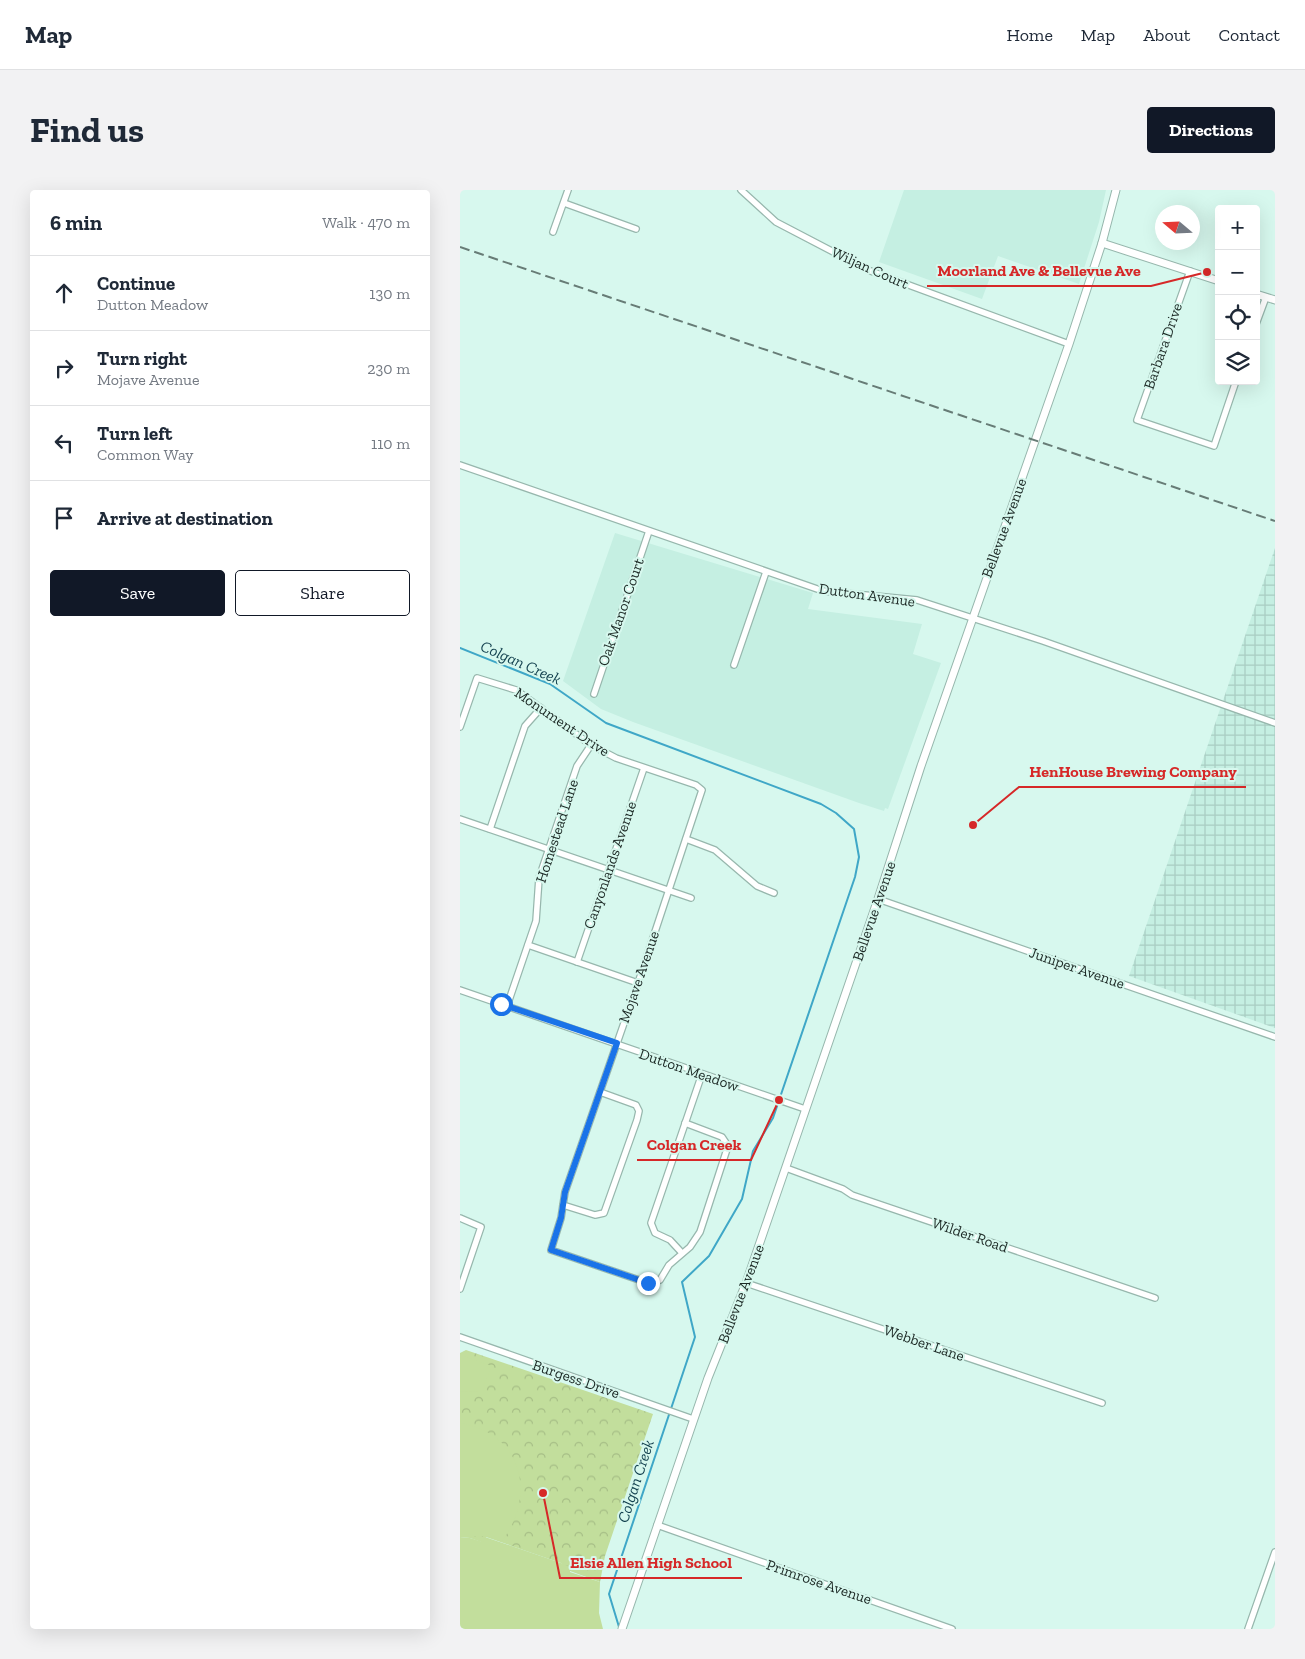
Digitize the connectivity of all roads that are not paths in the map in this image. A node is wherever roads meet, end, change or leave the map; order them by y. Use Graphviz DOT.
graph roads {
  1 [pos="568,190"];
  2 [pos="741,190"];
  3 [pos="1116,190"];
  4 [pos="564,203"];
  5 [pos="636,228"];
  6 [pos="553,232"];
  7 [pos="1102,243"];
  8 [pos="1190,271"];
  9 [pos="1215,280"];
  10 [pos="1259,295"];
  11 [pos="1266,297"];
  12 [pos="1275,300"];
  13 [pos="1260,313"];
  14 [pos="1069,344"];
  15 [pos="1235,385"];
  16 [pos="460,465"];
  17 [pos="649,531"];
  18 [pos="766,572"];
  19 [pos="973,617"];
  20 [pos="734,665"];
  21 [pos="594,694"];
  22 [pos="541,708"];
  23 [pos="1275,723"];
  24 [pos="460,727"];
  25 [pos="591,745"];
  26 [pos="644,768"];
  27 [pos="702,790"];
  28 [pos="460,819"];
  29 [pos="490,829"];
  30 [pos="686,839"];
  31 [pos="549,849"];
  32 [pos="609,869"];
  33 [pos="668,890"];
  34 [pos="774,893"];
  35 [pos="692,898"];
  36 [pos="878,899"];
  37 [pos="528,945"];
  38 [pos="577,962"];
  39 [pos="638,983"];
  40 [pos="460,990"];
  41 [pos="507,1006"];
  42 [pos="1275,1037"];
  43 [pos="617,1043"];
  44 [pos="702,1074"];
  45 [pos="600,1092"];
  46 [pos="805,1109"];
  47 [pos="685,1124"];
  48 [pos="786,1168"];
  49 [pos="563,1205"];
  50 [pos="460,1218"];
  51 [pos="682,1253"];
  52 [pos="746,1283"];
  53 [pos="460,1289"];
  54 [pos="1155,1298"];
  55 [pos="460,1337"];
  56 [pos="1102,1403"];
  57 [pos="694,1419"];
  58 [pos="657,1525"];
  59 [pos="1275,1552"];
  60 [pos="622,1629"];
  61 [pos="952,1629"];
  62 [pos="1248,1629"];
  1 -- 4 [label="street"];
  2 -- 14 [label="street, Wiljan Court"];
  3 -- 7 [label="street, Bellevue Avenue"];
  4 -- 5 [label="street"];
  4 -- 6 [label="street"];
  7 -- 8 [label="street"];
  7 -- 14 [label="street, Bellevue Avenue"];
  8 -- 9 [label="street"];
  8 -- 15 [label="street, Barbara Drive"];
  10 -- 11 [label="street"];
  11 -- 12 [label="street"];
  11 -- 13 [label="street"];
  14 -- 19 [label="street, Bellevue Avenue"];
  16 -- 17 [label="street, Dutton Avenue"];
  17 -- 18 [label="street, Dutton Avenue"];
  17 -- 21 [label="street, Oak Manor Court"];
  18 -- 19 [label="street, Dutton Avenue"];
  18 -- 20 [label="street"];
  19 -- 23 [label="street, Dutton Avenue"];
  19 -- 36 [label="street, Bellevue Avenue"];
  22 -- 24 [label="street, Monument Drive"];
  22 -- 25 [label="street, Monument Drive"];
  22 -- 29 [label="street"];
  25 -- 26 [label="street, Monument Drive"];
  25 -- 31 [label="street, Homestead Lane"];
  26 -- 27 [label="street, Monument Drive"];
  26 -- 32 [label="street, Canyonlands Avenue"];
  27 -- 30 [label="street, Mojave Avenue"];
  28 -- 29 [label="street"];
  29 -- 31 [label="street"];
  30 -- 33 [label="street, Mojave Avenue"];
  30 -- 34 [label="street"];
  31 -- 32 [label="street"];
  31 -- 37 [label="street, Homestead Lane"];
  32 -- 33 [label="street"];
  32 -- 38 [label="street, Canyonlands Avenue"];
  33 -- 35 [label="street"];
  33 -- 39 [label="street, Mojave Avenue"];
  36 -- 42 [label="street, Juniper Avenue"];
  36 -- 46 [label="street, Bellevue Avenue"];
  37 -- 38 [label="street"];
  37 -- 41 [label="street, Homestead Lane"];
  38 -- 39 [label="street"];
  39 -- 43 [label="street, Mojave Avenue"];
  40 -- 41 [label="street, Dutton Meadow"];
  41 -- 43 [label="street, Dutton Meadow"];
  43 -- 44 [label="street, Dutton Meadow"];
  43 -- 45 [label="street, Mojave Avenue"];
  44 -- 46 [label="street, Dutton Meadow"];
  44 -- 47 [label="street"];
  45 -- 49 [label="street, Mojave Avenue"];
  45 -- 49 [label="street"];
  46 -- 48 [label="street, Bellevue Avenue"];
  47 -- 51 [label="street"];
  47 -- 51 [label="street"];
  48 -- 52 [label="street, Bellevue Avenue"];
  48 -- 54 [label="street, Wilder Road"];
  49 -- 51 [label="street, Mojave Avenue"];
  50 -- 53 [label="street"];
  52 -- 56 [label="street, Webber Lane"];
  52 -- 57 [label="street, Bellevue Avenue"];
  55 -- 57 [label="street, Burgess Drive"];
  57 -- 58 [label="street, Bellevue Avenue"];
  58 -- 60 [label="street, Bellevue Avenue"];
  58 -- 61 [label="street, Primrose Avenue"];
  59 -- 62 [label="street"];
}
